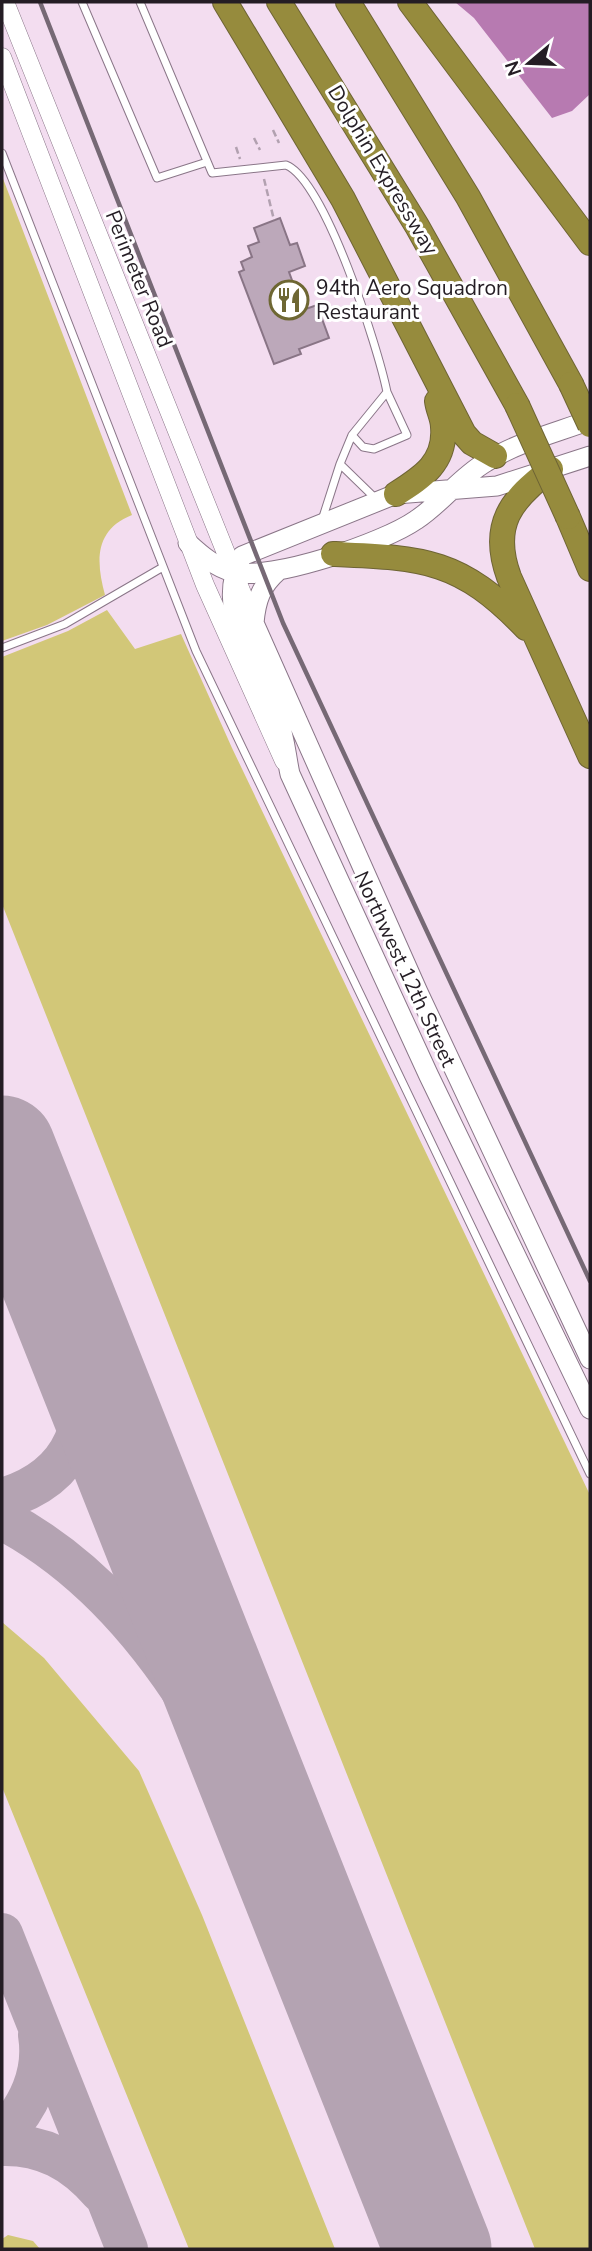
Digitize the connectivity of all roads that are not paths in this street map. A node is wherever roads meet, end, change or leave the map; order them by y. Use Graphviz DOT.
graph roads {
  1 [pos="5,2"];
  2 [pos="82,2"];
  3 [pos="139,2"];
  4 [pos="225,2"];
  5 [pos="279,2"];
  6 [pos="348,2"];
  7 [pos="410,2"];
  8 [pos="2,57"];
  9 [pos="2,153"];
  10 [pos="207,162"];
  11 [pos="590,243"];
  12 [pos="436,376"];
  13 [pos="387,392"];
  14 [pos="590,422"];
  15 [pos="352,435"];
  16 [pos="495,456"];
  17 [pos="590,456"];
  18 [pos="340,464"];
  19 [pos="551,469"];
  20 [pos="449,489"];
  21 [pos="387,497"];
  22 [pos="321,523"];
  23 [pos="188,543"];
  24 [pos="333,554"];
  25 [pos="163,567"];
  26 [pos="590,569"];
  27 [pos="278,571"];
  28 [pos="233,572"];
  29 [pos="254,622"];
  30 [pos="541,643"];
  31 [pos="2,648"];
  32 [pos="590,756"];
  33 [pos="289,774"];
  34 [pos="590,1359"];
  35 [pos="590,1409"];
  36 [pos="590,1474"];
  1 -- 28 [label="street, Perimeter Road"];
  2 -- 10 [label="lane"];
  3 -- 10 [label="lane"];
  4 -- 12 [label="highway"];
  5 -- 26 [label="highway, Dolphin Expressway, bridge"];
  6 -- 14 [label="highway, bridge"];
  7 -- 11 [label="highway"];
  8 -- 23 [label="street"];
  9 -- 25 [label="lane"];
  10 -- 13 [label="lane"];
  12 -- 16 [label="highway"];
  12 -- 21 [label="highway"];
  13 -- 15 [label="lane"];
  13 -- 15 [label="lane"];
  14 -- 16 [label="main road"];
  15 -- 18 [label="lane"];
  16 -- 20 [label="main road"];
  17 -- 19 [label="main road"];
  18 -- 21 [label="lane"];
  18 -- 22 [label="lane"];
  19 -- 20 [label="main road"];
  19 -- 30 [label="highway"];
  20 -- 21 [label="main road"];
  20 -- 24 [label="main road"];
  21 -- 22 [label="main road"];
  22 -- 28 [label="main road"];
  23 -- 28 [label="main road"];
  23 -- 33 [label="street, Northwest 12th Street"];
  24 -- 27 [label="main road"];
  24 -- 30 [label="highway"];
  25 -- 31 [label="lane"];
  25 -- 36 [label="lane"];
  27 -- 28 [label="main road"];
  27 -- 29 [label="main road"];
  28 -- 29 [label="street, Northwest 12th Street"];
  28 -- 33 [label="main road"];
  29 -- 34 [label="main road, Northwest 12th Street"];
  30 -- 32 [label="highway"];
  33 -- 35 [label="main road, Northwest 12th Street"];
}
